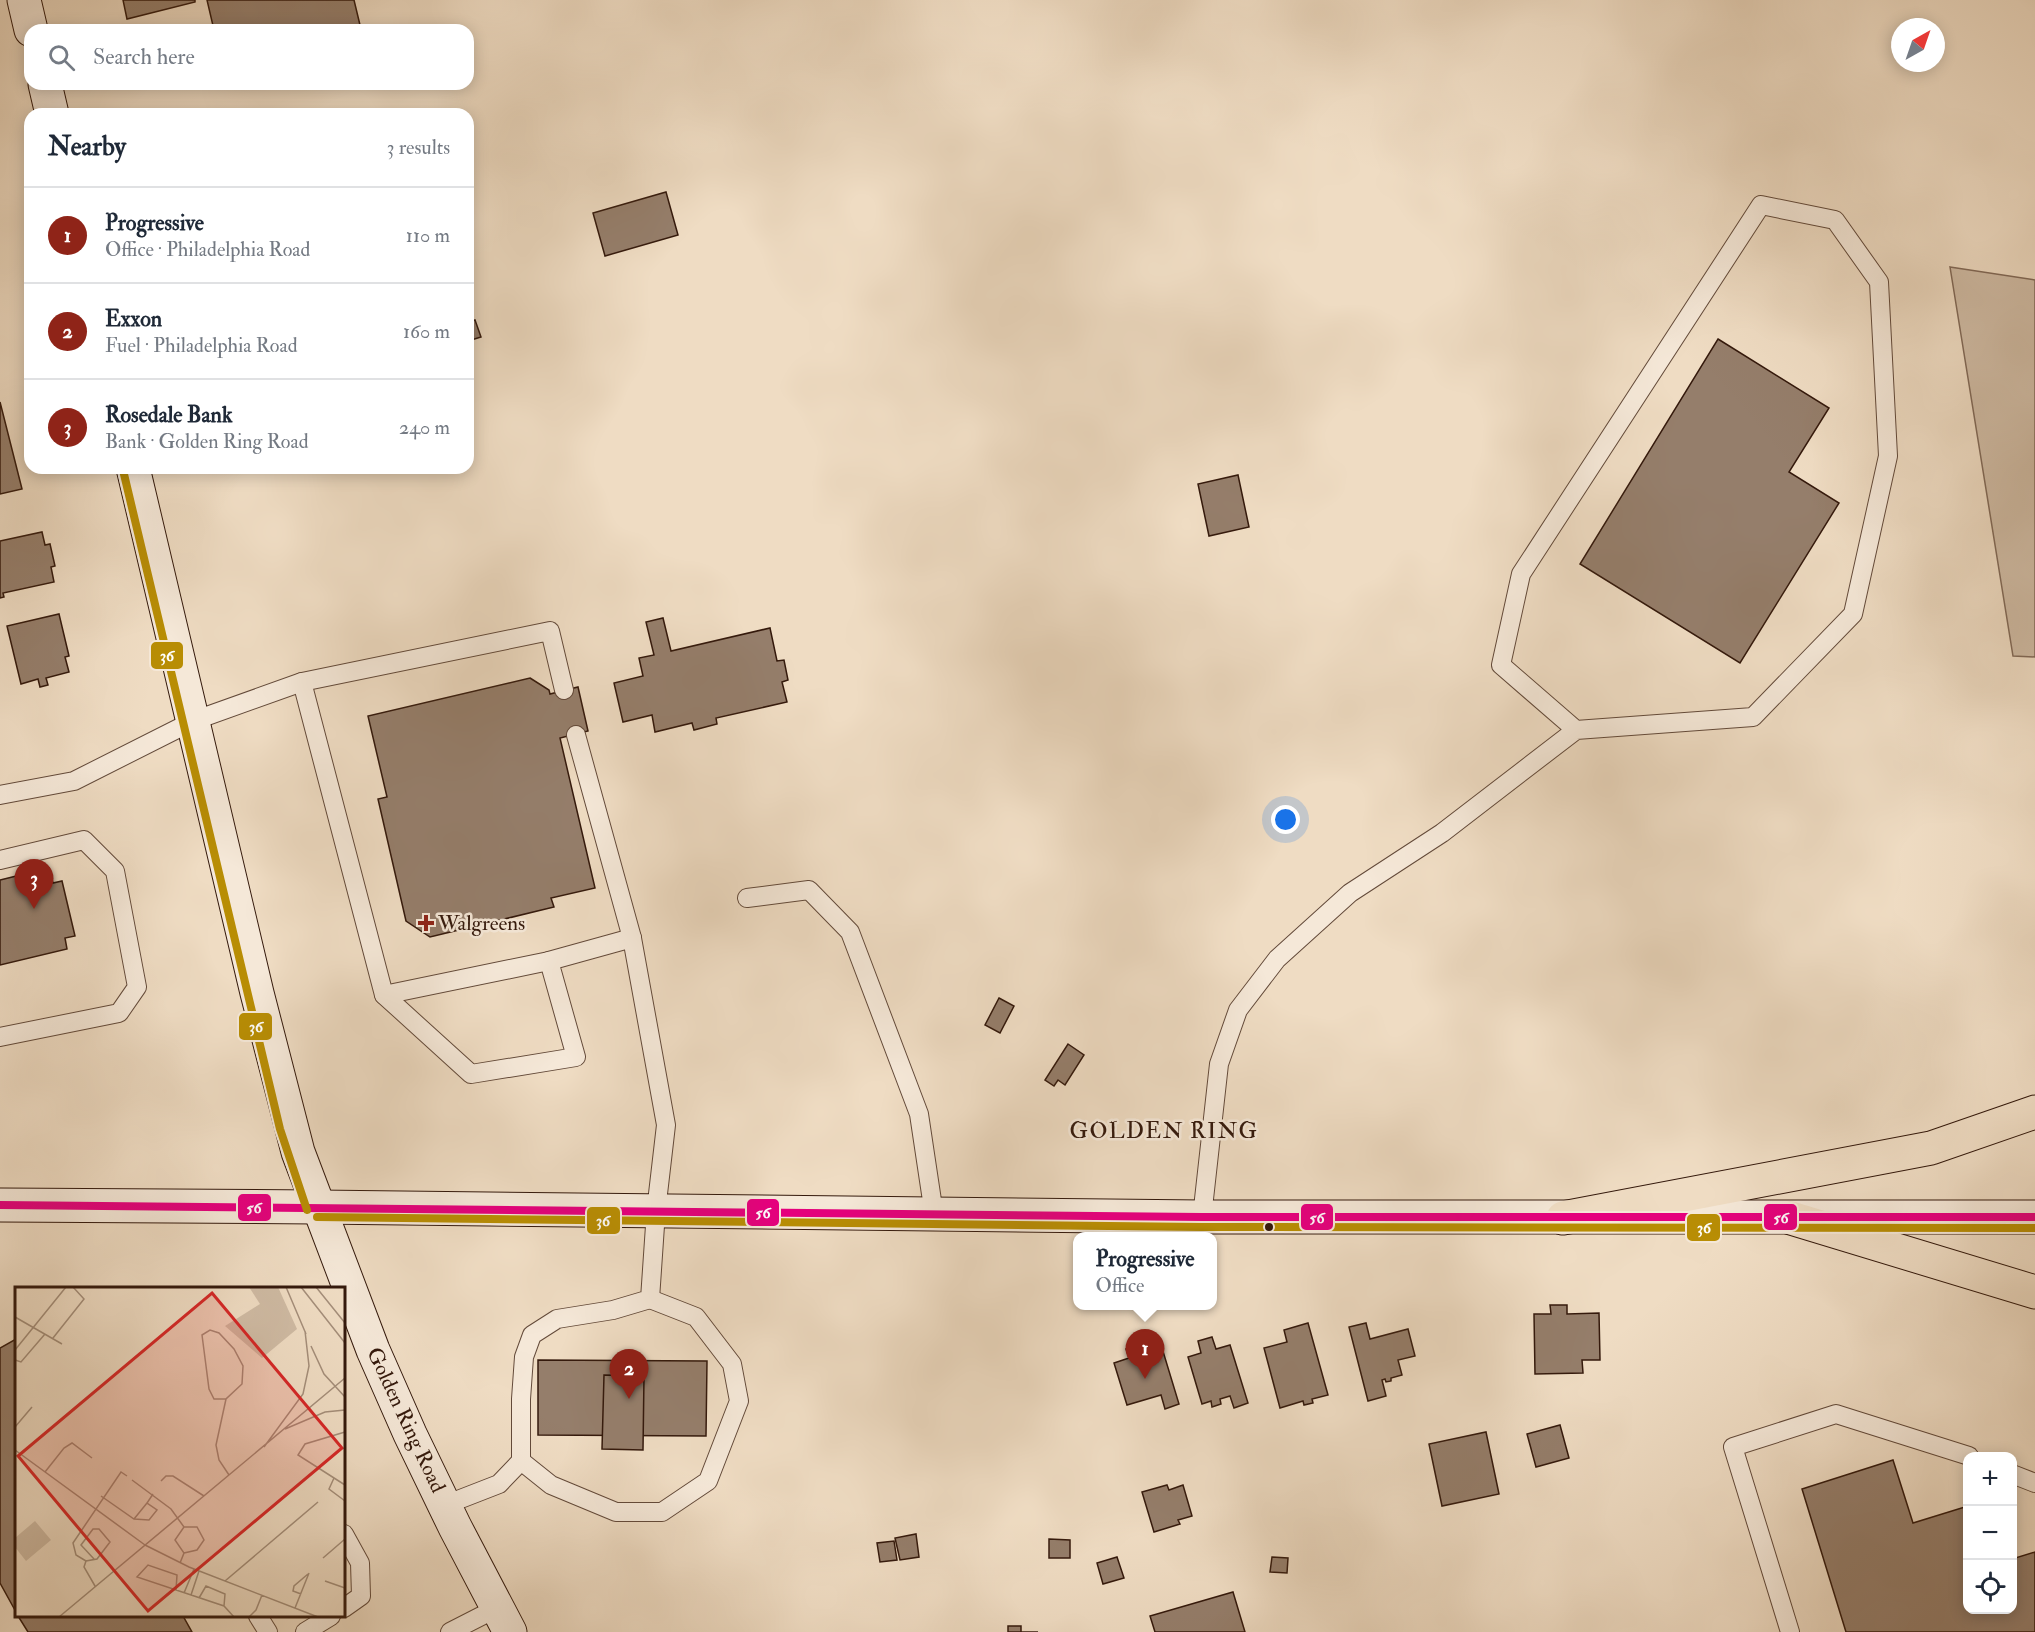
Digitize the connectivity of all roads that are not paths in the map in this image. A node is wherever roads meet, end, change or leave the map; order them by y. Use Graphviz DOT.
graph roads {
  1 [pos="24,0"];
  2 [pos="30,24"];
  3 [pos="46,90"];
  4 [pos="51,108"];
  5 [pos="134,474"];
  6 [pos="303,682"];
  7 [pos="564,690"];
  8 [pos="193,721"];
  9 [pos="1576,730"];
  10 [pos="576,735"];
  11 [pos="0,795"];
  12 [pos="0,860"];
  13 [pos="747,898"];
  14 [pos="632,938"];
  15 [pos="549,961"];
  16 [pos="384,995"];
  17 [pos="0,1037"];
  18 [pos="2035,1112"];
  19 [pos="0,1205"];
  20 [pos="317,1207"];
  21 [pos="656,1211"];
  22 [pos="934,1214"];
  23 [pos="1202,1217"];
  24 [pos="2035,1217"];
  25 [pos="1563,1218"];
  26 [pos="1791,1218"];
  27 [pos="2035,1292"];
  28 [pos="650,1299"];
  29 [pos="1963,1454"];
  30 [pos="521,1461"];
  31 [pos="2017,1476"];
  32 [pos="2035,1483"];
  33 [pos="445,1505"];
  34 [pos="345,1536"];
  35 [pos="345,1607"];
  36 [pos="259,1617"];
  37 [pos="329,1617"];
  38 [pos="503,1620"];
  39 [pos="268,1632"];
  40 [pos="305,1632"];
  41 [pos="450,1632"];
  42 [pos="1790,1632"];
  1 -- 2 [label="main road"];
  3 -- 4 [label="main road"];
  5 -- 8 [label="main road, Golden Ring Road"];
  6 -- 7 [label="lane"];
  6 -- 8 [label="lane"];
  6 -- 16 [label="lane"];
  8 -- 11 [label="lane"];
  8 -- 20 [label="main road, Golden Ring Road"];
  9 -- 9 [label="lane"];
  9 -- 23 [label="lane"];
  10 -- 14 [label="lane"];
  12 -- 17 [label="lane"];
  13 -- 22 [label="lane"];
  14 -- 15 [label="lane"];
  14 -- 21 [label="lane"];
  15 -- 16 [label="lane"];
  15 -- 16 [label="lane"];
  18 -- 25 [label="highway"];
  19 -- 20 [label="main road"];
  20 -- 21 [label="main road"];
  20 -- 33 [label="main road, Golden Ring Road"];
  21 -- 22 [label="main road"];
  21 -- 28 [label="lane"];
  22 -- 23 [label="main road"];
  23 -- 25 [label="main road"];
  24 -- 26 [label="main road"];
  25 -- 26 [label="main road"];
  26 -- 27 [label="highway"];
  28 -- 30 [label="lane"];
  28 -- 30 [label="lane"];
  29 -- 42 [label="lane"];
  30 -- 33 [label="lane"];
  31 -- 32 [label="lane"];
  33 -- 38 [label="main road, Golden Ring Road"];
  34 -- 35 [label="lane"];
  36 -- 39 [label="lane"];
  37 -- 40 [label="lane"];
  38 -- 41 [label="lane"];
}
